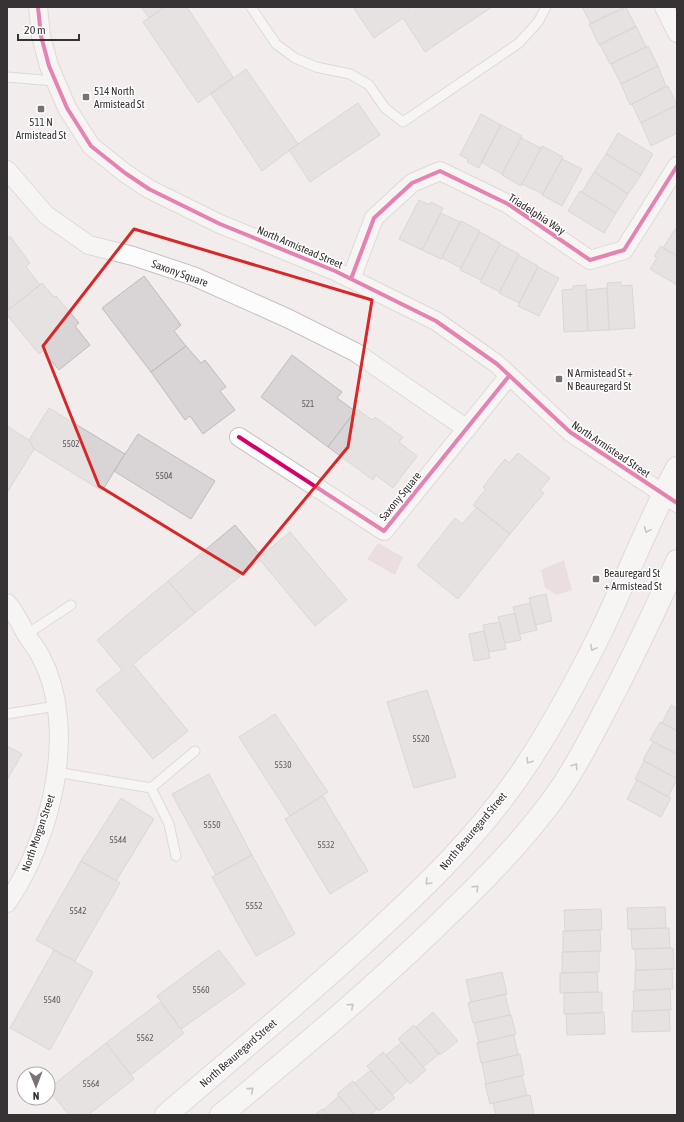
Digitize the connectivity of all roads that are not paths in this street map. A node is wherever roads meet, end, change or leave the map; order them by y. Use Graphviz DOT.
graph roads {
  1 [pos="38,7"];
  2 [pos="251,7"];
  3 [pos="546,7"];
  4 [pos="664,7"];
  5 [pos="677,33"];
  6 [pos="7,77"];
  7 [pos="54,81"];
  8 [pos="677,166"];
  9 [pos="7,170"];
  10 [pos="351,279"];
  11 [pos="509,376"];
  12 [pos="467,429"];
  13 [pos="239,437"];
  14 [pos="677,468"];
  15 [pos="670,498"];
  16 [pos="677,562"];
  17 [pos="7,603"];
  18 [pos="71,605"];
  19 [pos="27,634"];
  20 [pos="56,706"];
  21 [pos="7,714"];
  22 [pos="195,751"];
  23 [pos="56,772"];
  24 [pos="151,788"];
  25 [pos="176,856"];
  26 [pos="7,903"];
  27 [pos="166,1115"];
  28 [pos="221,1115"];
  1 -- 7 [label="street, North Armistead Street"];
  2 -- 3 [label="lane"];
  4 -- 5 [label="street"];
  6 -- 7 [label="lane"];
  7 -- 10 [label="street, North Armistead Street"];
  8 -- 10 [label="street, Triadelphia Way"];
  9 -- 12 [label="street, Saxony Square"];
  10 -- 11 [label="street, North Armistead Street"];
  11 -- 12 [label="street, Saxony Square"];
  11 -- 15 [label="street, North Armistead Street"];
  12 -- 13 [label="street, Saxony Square"];
  14 -- 15 [label="main road, North Beauregard Street"];
  15 -- 27 [label="main road, North Beauregard Street, one-way"];
  28 -- 16 [label="main road, one-way"];
  17 -- 19 [label="street, North Morgan Street"];
  18 -- 19 [label="lane"];
  19 -- 20 [label="street, North Morgan Street"];
  20 -- 21 [label="lane"];
  20 -- 23 [label="street, North Morgan Street"];
  22 -- 24 [label="lane"];
  23 -- 24 [label="lane"];
  23 -- 26 [label="street, North Morgan Street"];
  24 -- 25 [label="lane"];
}
